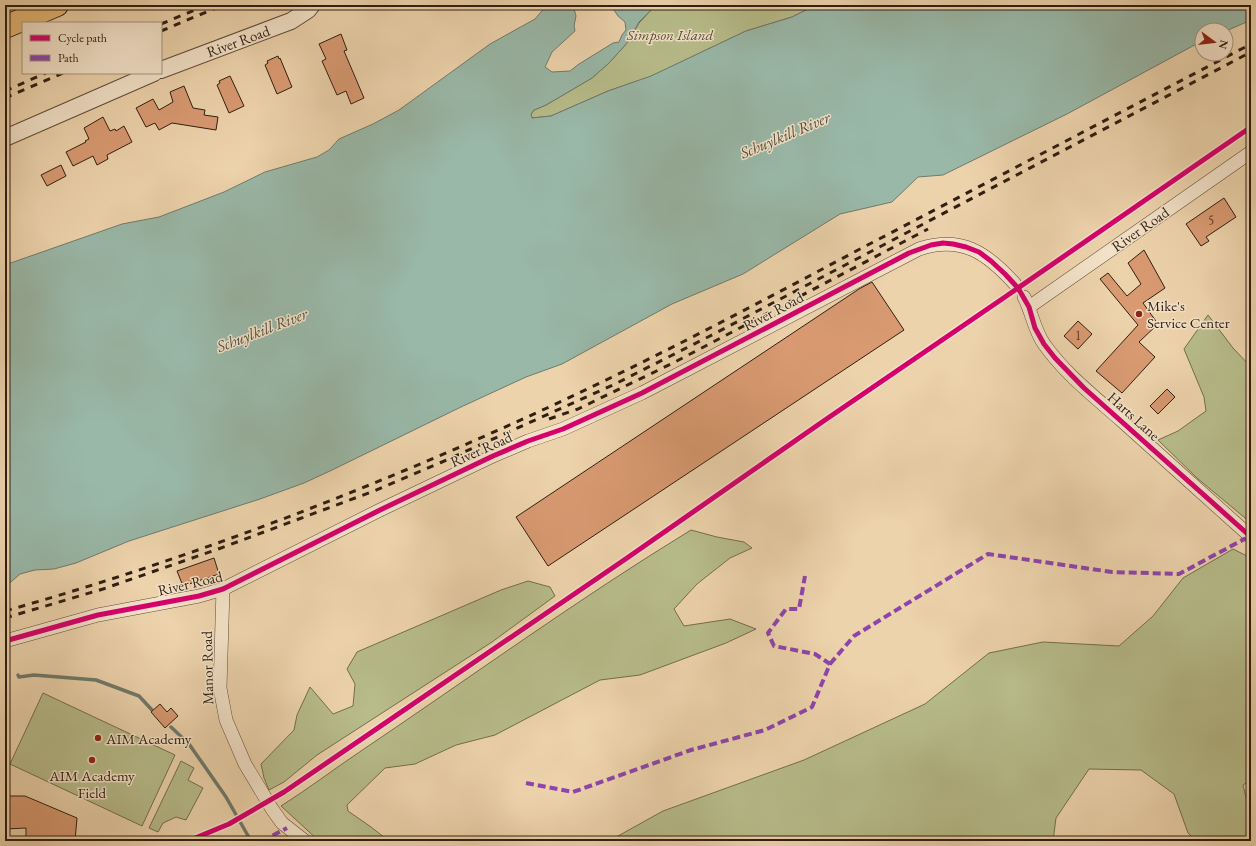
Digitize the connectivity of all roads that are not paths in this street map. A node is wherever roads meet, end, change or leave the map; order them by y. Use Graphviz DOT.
graph roads {
  1 [pos="19,5"];
  2 [pos="57,5"];
  3 [pos="312,5"];
  4 [pos="5,11"];
  5 [pos="5,27"];
  6 [pos="162,70"];
  7 [pos="152,74"];
  8 [pos="5,138"];
  9 [pos="1251,152"];
  10 [pos="1014,284"];
  11 [pos="1026,302"];
  12 [pos="1251,537"];
  13 [pos="224,589"];
  14 [pos="5,641"];
  15 [pos="305,841"];
  1 -- 4 [label="highway"];
  2 -- 5 [label="highway"];
  3 -- 6 [label="street, River Road"];
  7 -- 8 [label="street"];
  9 -- 11 [label="street, River Road"];
  10 -- 13 [label="street, River Road"];
  11 -- 12 [label="street, Harts Lane"];
  13 -- 14 [label="street, River Road"];
  13 -- 15 [label="street, Manor Road"];
}
